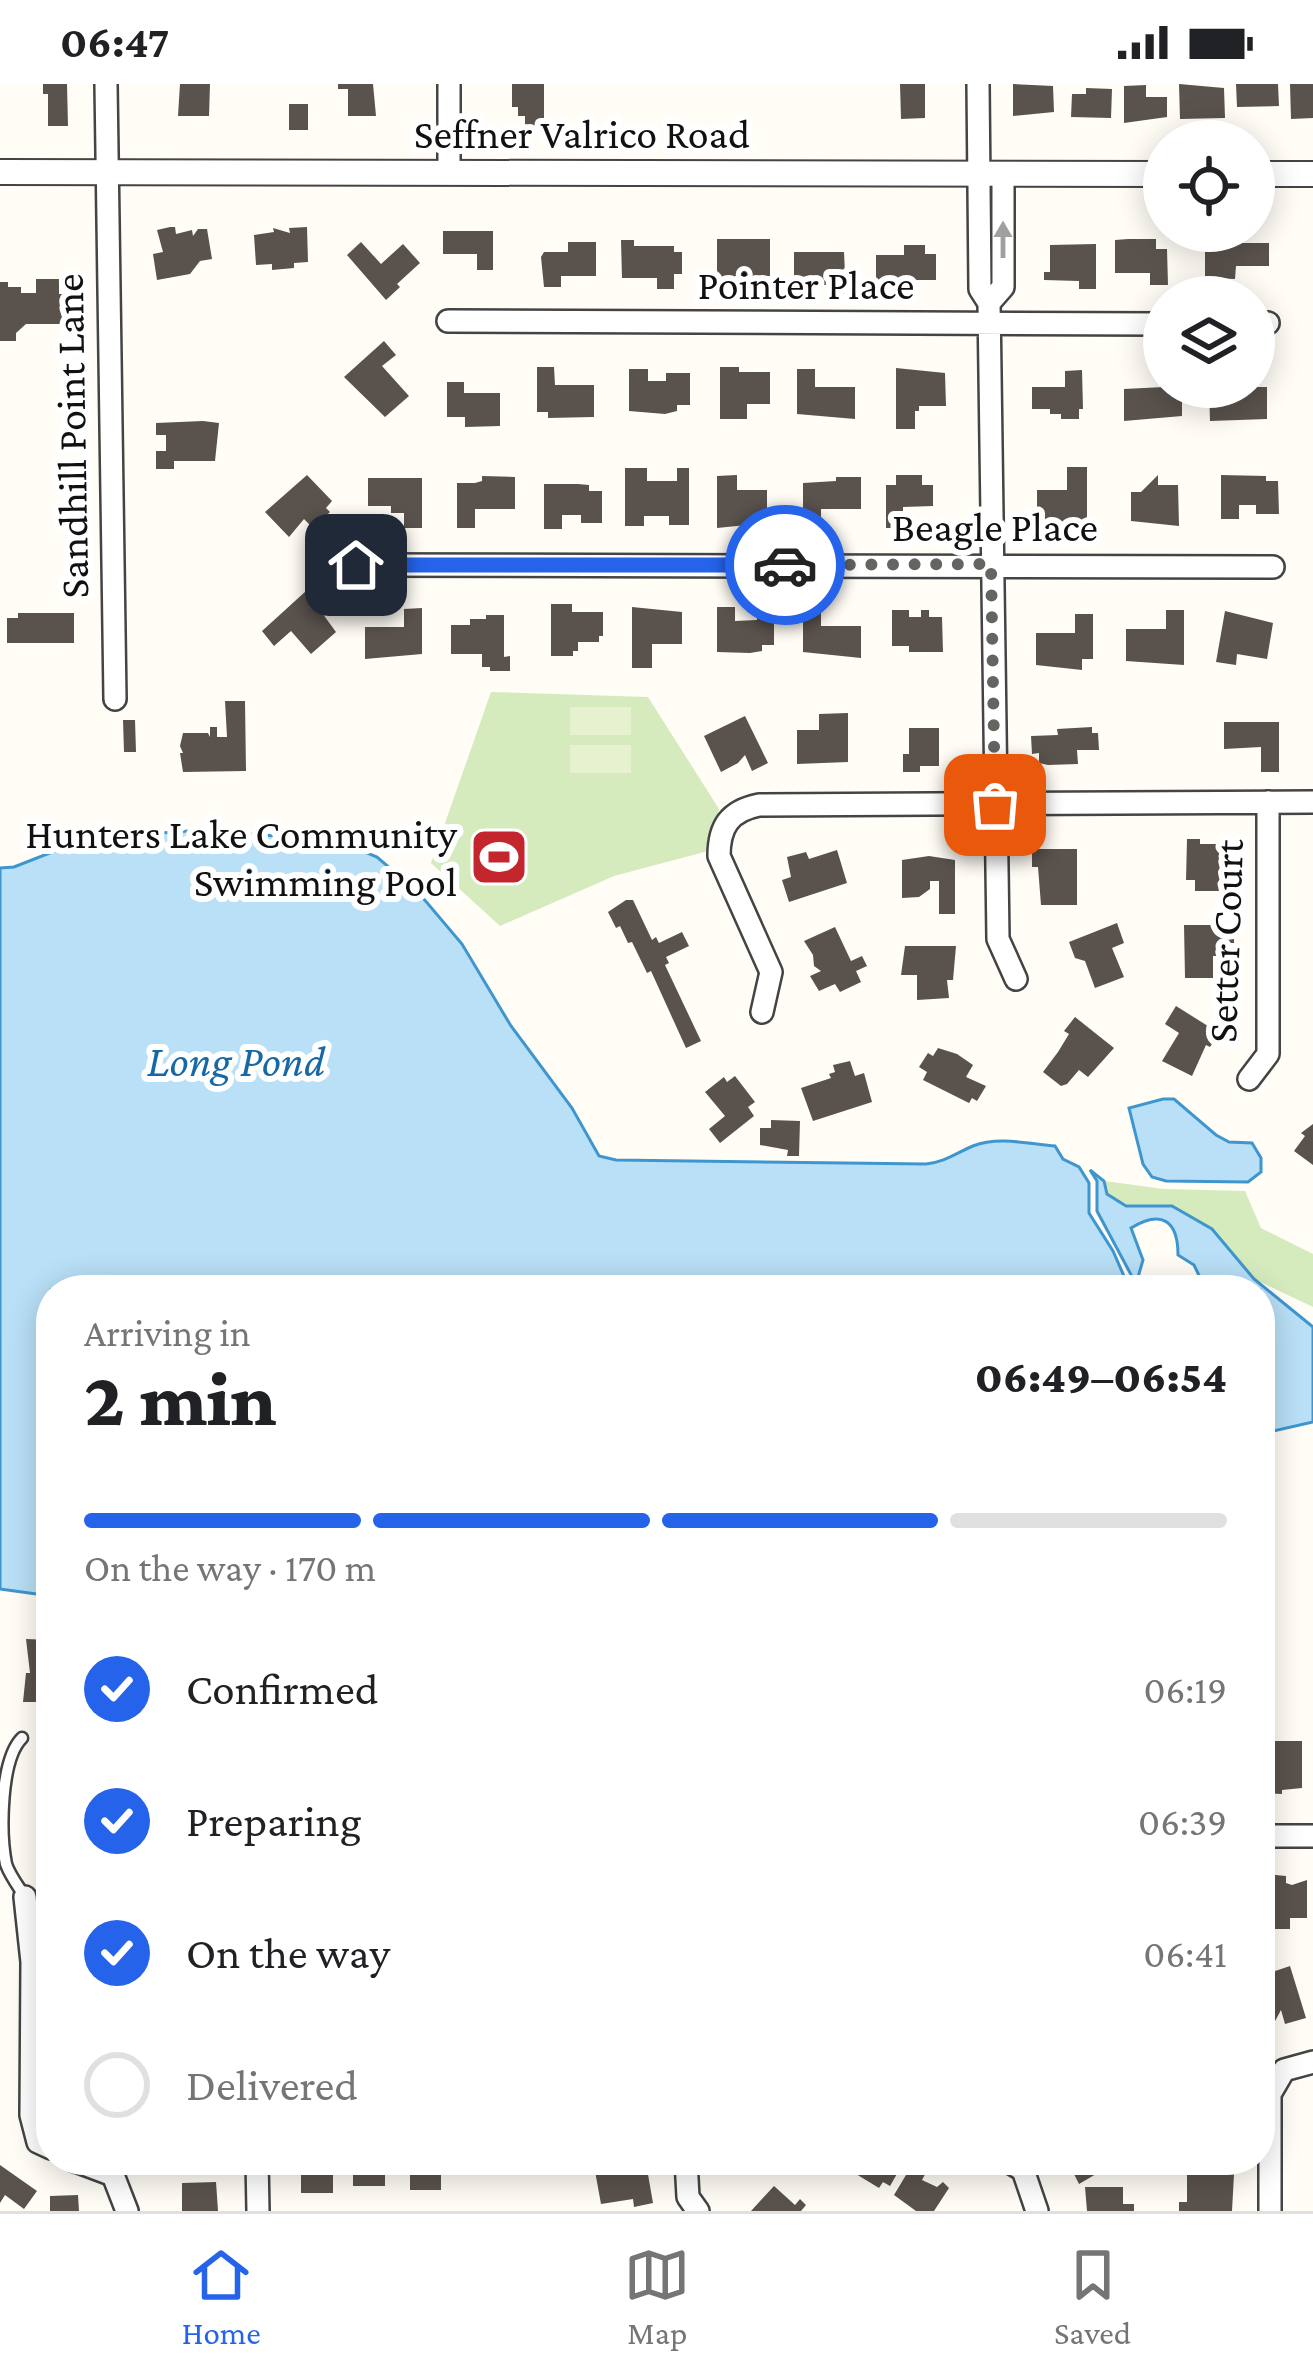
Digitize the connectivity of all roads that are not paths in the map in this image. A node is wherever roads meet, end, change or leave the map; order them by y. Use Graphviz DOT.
graph roads {
  1 [pos="106,84"];
  2 [pos="449,84"];
  3 [pos="978,84"];
  4 [pos="449,171"];
  5 [pos="0,172"];
  6 [pos="106,172"];
  7 [pos="991,173"];
  8 [pos="1143,174"];
  9 [pos="1275,174"];
  10 [pos="1313,174"];
  11 [pos="990,314"];
  12 [pos="448,321"];
  13 [pos="1143,323"];
  14 [pos="991,564"];
  15 [pos="356,565"];
  16 [pos="1273,567"];
  17 [pos="116,699"];
  18 [pos="1268,802"];
  19 [pos="1313,802"];
  20 [pos="995,805"];
  21 [pos="1016,979"];
  22 [pos="762,1012"];
  23 [pos="1249,1079"];
  24 [pos="22,1738"];
  25 [pos="1275,1836"];
  26 [pos="1313,1836"];
  27 [pos="26,1897"];
  28 [pos="1313,2062"];
  29 [pos="1275,2085"];
  30 [pos="36,2135"];
  31 [pos="110,2175"];
  32 [pos="257,2175"];
  33 [pos="687,2175"];
  34 [pos="1025,2175"];
  35 [pos="1270,2175"];
  36 [pos="128,2211"];
  37 [pos="258,2211"];
  38 [pos="698,2211"];
  39 [pos="1037,2211"];
  40 [pos="1270,2211"];
  1 -- 6 [label="street, Sandhill Point Lane"];
  2 -- 4 [label="street"];
  3 -- 7 [label="street"];
  4 -- 6 [label="street, Seffner Valrico Road"];
  4 -- 7 [label="street, Seffner Valrico Road"];
  5 -- 6 [label="street, Seffner Valrico Road"];
  6 -- 17 [label="street, Sandhill Point Lane"];
  7 -- 8 [label="street, Seffner Valrico Road"];
  7 -- 11 [label="street"];
  9 -- 10 [label="street"];
  11 -- 12 [label="street, Pointer Place"];
  11 -- 13 [label="street, Pointer Place"];
  11 -- 14 [label="street"];
  14 -- 15 [label="street, Beagle Place"];
  14 -- 16 [label="street, Beagle Place"];
  14 -- 20 [label="street"];
  18 -- 19 [label="street"];
  18 -- 20 [label="street"];
  18 -- 23 [label="street, Setter Court"];
  20 -- 21 [label="street"];
  20 -- 22 [label="street"];
  24 -- 27 [label="lane"];
  25 -- 26 [label="street"];
  27 -- 30 [label="street"];
  28 -- 29 [label="street"];
  31 -- 36 [label="street"];
  32 -- 37 [label="street"];
  33 -- 38 [label="street"];
  34 -- 39 [label="street"];
  35 -- 40 [label="street"];
}
